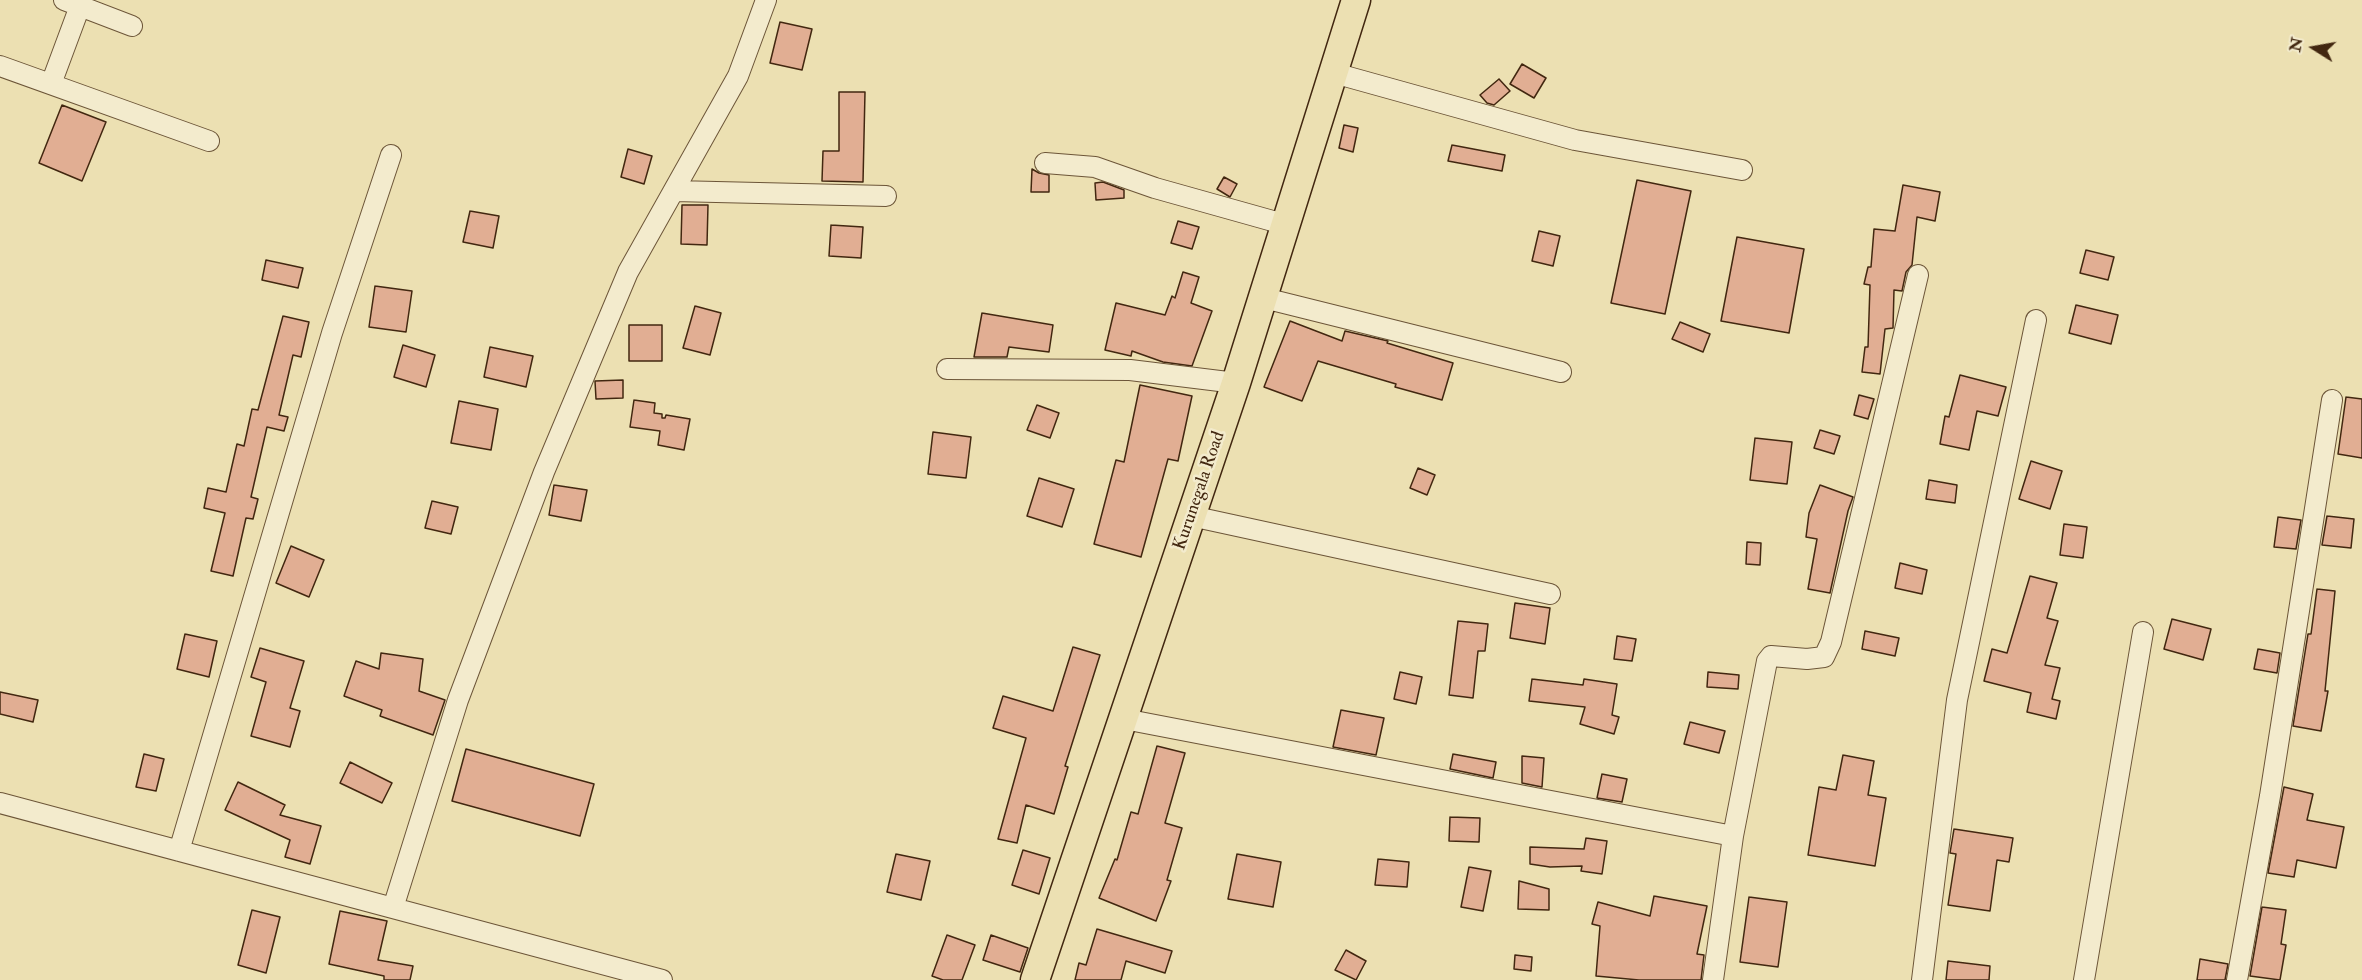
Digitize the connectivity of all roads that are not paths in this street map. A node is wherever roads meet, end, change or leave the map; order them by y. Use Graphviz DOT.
graph roads {
  1 [pos="766,0"];
  2 [pos="1356,0"];
  3 [pos="72,3"];
  4 [pos="132,26"];
  5 [pos="0,66"];
  6 [pos="1334,73"];
  7 [pos="51,84"];
  8 [pos="209,141"];
  9 [pos="391,155"];
  10 [pos="1046,162"];
  11 [pos="1742,170"];
  12 [pos="674,191"];
  13 [pos="886,196"];
  14 [pos="1287,225"];
  15 [pos="1918,275"];
  16 [pos="1264,298"];
  17 [pos="2036,320"];
  18 [pos="947,369"];
  19 [pos="1561,372"];
  20 [pos="1236,383"];
  21 [pos="2332,400"];
  22 [pos="1191,516"];
  23 [pos="1550,594"];
  24 [pos="2143,632"];
  25 [pos="1124,719"];
  26 [pos="0,803"];
  27 [pos="1733,836"];
  28 [pos="178,851"];
  29 [pos="393,908"];
  30 [pos="662,980"];
  31 [pos="1035,980"];
  32 [pos="1713,980"];
  33 [pos="1922,980"];
  34 [pos="2084,980"];
  35 [pos="2237,980"];
  1 -- 12 [label="street"];
  2 -- 6 [label="highway, Kurunegala Road"];
  3 -- 4 [label="street"];
  3 -- 7 [label="street"];
  5 -- 7 [label="street"];
  6 -- 11 [label="street"];
  6 -- 14 [label="highway, Kurunegala Road"];
  7 -- 8 [label="street"];
  9 -- 28 [label="street"];
  10 -- 14 [label="street"];
  12 -- 13 [label="street"];
  12 -- 29 [label="street"];
  14 -- 16 [label="highway, Kurunegala Road"];
  15 -- 27 [label="street"];
  16 -- 19 [label="street"];
  16 -- 20 [label="highway, Kurunegala Road"];
  17 -- 33 [label="street"];
  18 -- 20 [label="street"];
  20 -- 22 [label="highway, Kurunegala Road"];
  21 -- 35 [label="street"];
  22 -- 23 [label="street"];
  22 -- 25 [label="highway, Kurunegala Road"];
  24 -- 34 [label="street"];
  25 -- 27 [label="street"];
  25 -- 31 [label="highway, Kurunegala Road"];
  26 -- 28 [label="street"];
  27 -- 32 [label="street"];
  28 -- 29 [label="street"];
  29 -- 30 [label="street"];
}
